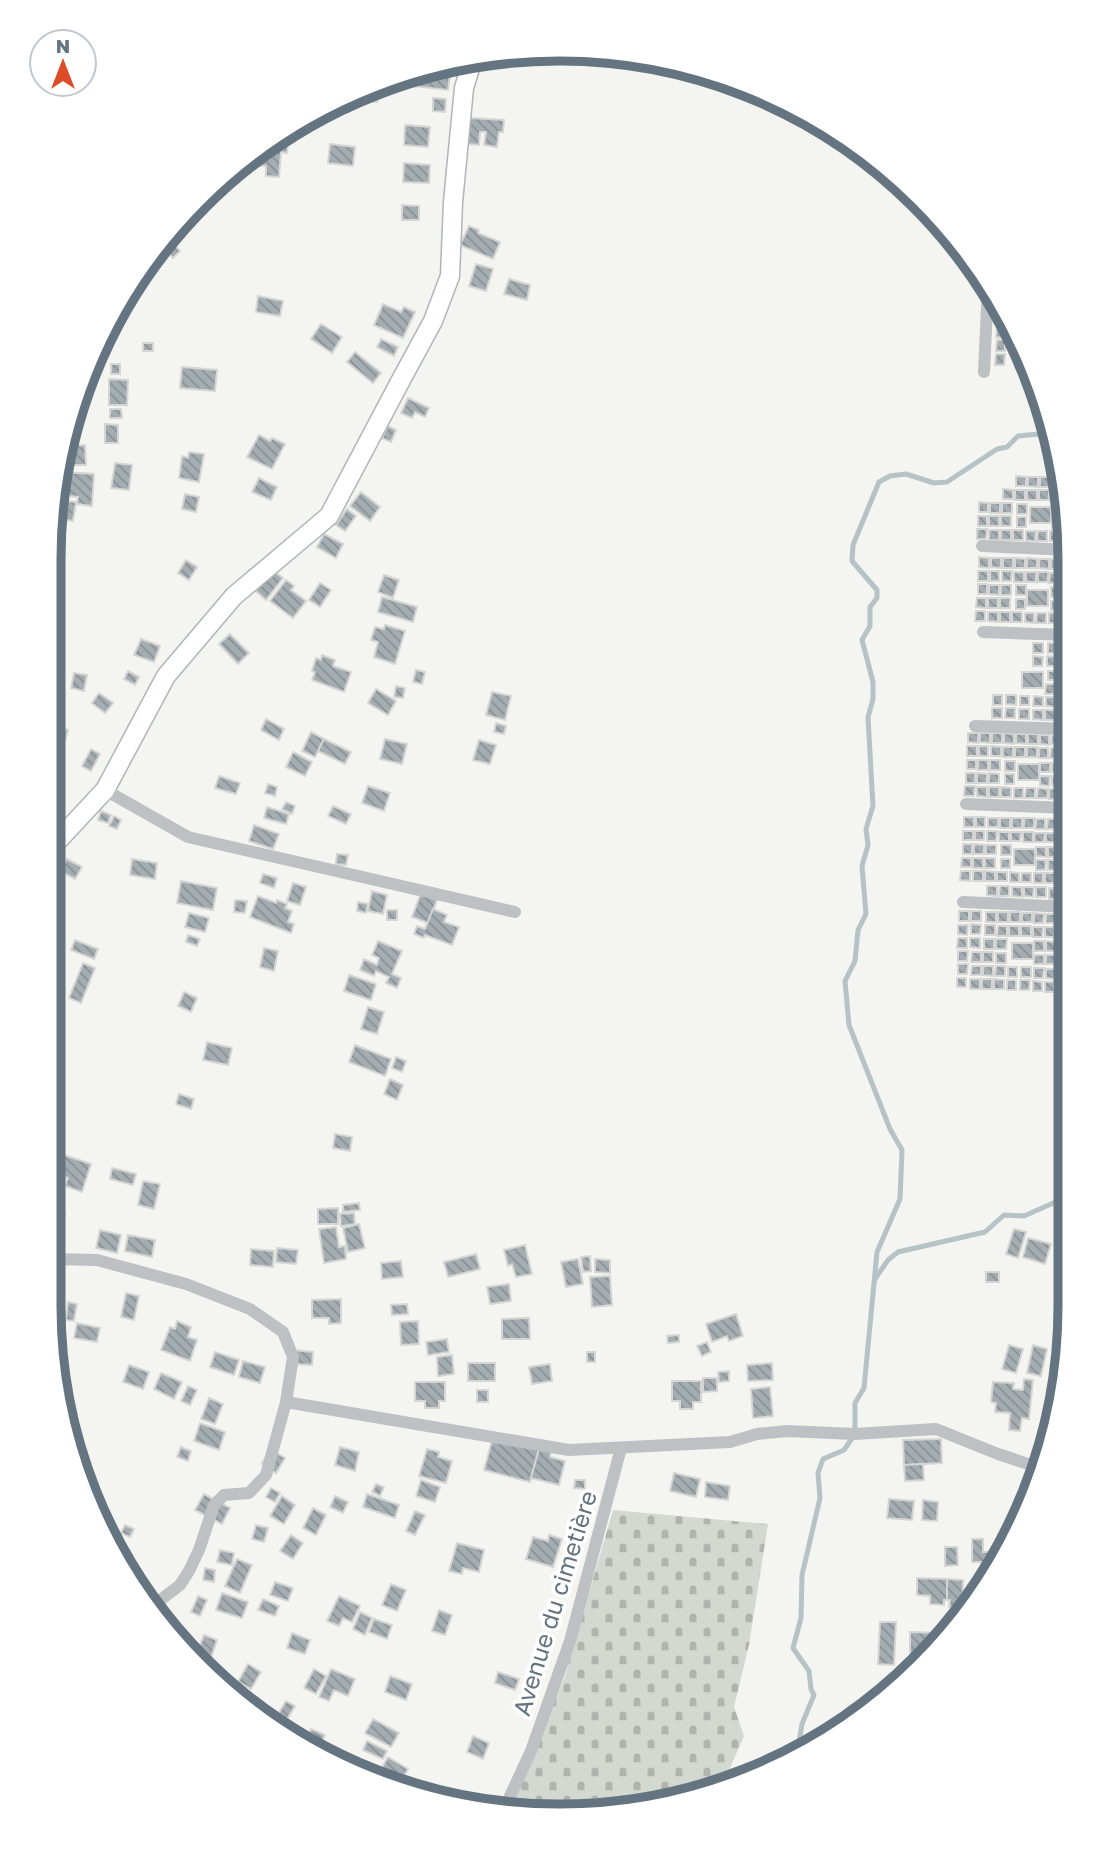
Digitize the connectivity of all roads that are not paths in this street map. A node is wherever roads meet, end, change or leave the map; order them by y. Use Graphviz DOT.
graph roads {
  1 [pos="469,70"];
  2 [pos="987,304"];
  3 [pos="984,372"];
  4 [pos="982,546"];
  5 [pos="1058,549"];
  6 [pos="983,632"];
  7 [pos="1058,635"];
  8 [pos="975,726"];
  9 [pos="1058,729"];
  10 [pos="105,790"];
  11 [pos="966,804"];
  12 [pos="1058,808"];
  13 [pos="61,837"];
  14 [pos="963,902"];
  15 [pos="1058,906"];
  16 [pos="515,912"];
  17 [pos="61,1259"];
  18 [pos="285,1402"];
  19 [pos="621,1448"];
  20 [pos="1031,1465"];
  21 [pos="159,1601"];
  22 [pos="508,1801"];
  1 -- 10 [label="street"];
  2 -- 3 [label="street"];
  4 -- 5 [label="street"];
  6 -- 7 [label="street"];
  8 -- 9 [label="street"];
  10 -- 13 [label="street"];
  10 -- 16 [label="street"];
  11 -- 12 [label="street"];
  14 -- 15 [label="street"];
  17 -- 18 [label="street"];
  18 -- 19 [label="street"];
  18 -- 21 [label="street"];
  19 -- 20 [label="street"];
  19 -- 22 [label="street, Avenue du cimetière"];
}
